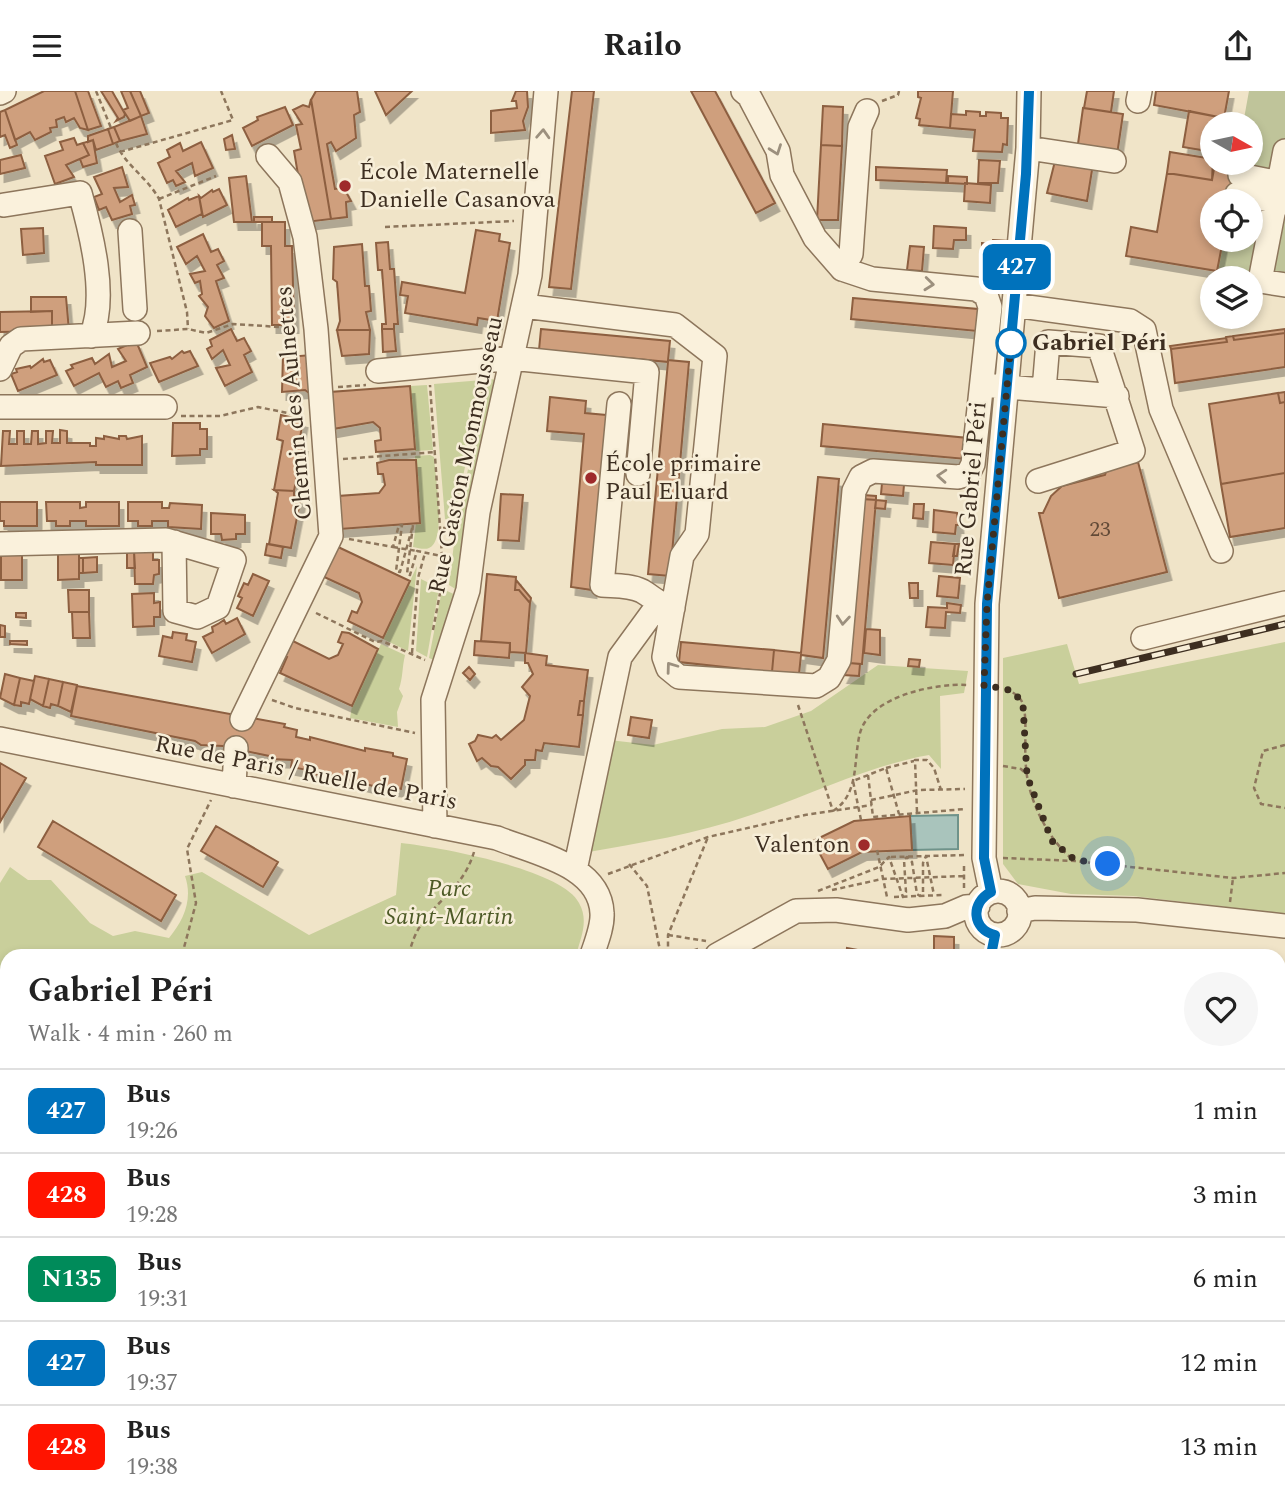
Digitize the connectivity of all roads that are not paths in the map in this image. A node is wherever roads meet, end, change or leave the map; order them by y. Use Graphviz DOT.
graph roads {
  1 [pos="546,91"];
  2 [pos="743,91"];
  3 [pos="1029,91"];
  4 [pos="867,111"];
  5 [pos="1028,148"];
  6 [pos="1285,151"];
  7 [pos="268,156"];
  8 [pos="1114,161"];
  9 [pos="1238,184"];
  10 [pos="1281,193"];
  11 [pos="4,205"];
  12 [pos="130,231"];
  13 [pos="842,269"];
  14 [pos="132,272"];
  15 [pos="95,275"];
  16 [pos="1285,285"];
  17 [pos="1014,305"];
  18 [pos="524,306"];
  19 [pos="135,309"];
  20 [pos="138,333"];
  21 [pos="91,335"];
  22 [pos="512,358"];
  23 [pos="0,369"];
  24 [pos="378,371"];
  25 [pos="984,385"];
  26 [pos="1007,387"];
  27 [pos="1044,390"];
  28 [pos="1117,396"];
  29 [pos="619,404"];
  30 [pos="0,407"];
  31 [pos="165,407"];
  32 [pos="638,474"];
  33 [pos="1038,481"];
  34 [pos="174,542"];
  35 [pos="0,544"];
  36 [pos="1221,551"];
  37 [pos="1285,603"];
  38 [pos="665,606"];
  39 [pos="1143,638"];
  40 [pos="243,719"];
  41 [pos="0,739"];
  42 [pos="236,748"];
  43 [pos="224,790"];
  44 [pos="435,826"];
  45 [pos="584,876"];
  46 [pos="978,898"];
  47 [pos="1020,911"];
  48 [pos="1285,926"];
  49 [pos="993,945"];
  50 [pos="594,949"];
  51 [pos="728,949"];
  18 -- 1 [label="street, Rue Gaston Monmousseau, one-way"];
  2 -- 13 [label="street, one-way"];
  3 -- 5 [label="street, Rue Gabriel Péri"];
  4 -- 13 [label="street"];
  5 -- 8 [label="street"];
  5 -- 17 [label="street, Rue Gabriel Péri"];
  6 -- 10 [label="street"];
  7 -- 40 [label="street, Chemin des Aulnettes"];
  9 -- 10 [label="street"];
  10 -- 16 [label="street"];
  11 -- 15 [label="street"];
  12 -- 14 [label="street"];
  13 -- 25 [label="street, one-way"];
  14 -- 15 [label="street"];
  14 -- 19 [label="street"];
  15 -- 21 [label="street"];
  17 -- 26 [label="street, Rue Gabriel Péri"];
  17 -- 36 [label="street"];
  18 -- 22 [label="street, Rue Gaston Monmousseau"];
  18 -- 38 [label="street"];
  20 -- 21 [label="street"];
  21 -- 23 [label="street"];
  22 -- 24 [label="street"];
  22 -- 32 [label="street"];
  22 -- 44 [label="street, Rue Gaston Monmousseau"];
  25 -- 26 [label="street"];
  25 -- 38 [label="street, one-way"];
  26 -- 27 [label="street"];
  26 -- 46 [label="street, Rue Gabriel Péri"];
  27 -- 28 [label="street"];
  27 -- 28 [label="street"];
  28 -- 33 [label="street"];
  29 -- 38 [label="street"];
  30 -- 31 [label="street"];
  34 -- 34 [label="street"];
  34 -- 35 [label="street"];
  37 -- 39 [label="street"];
  38 -- 45 [label="street"];
  41 -- 43 [label="street, Rue de Paris / Ruelle de Paris"];
  42 -- 43 [label="street"];
  43 -- 44 [label="street, Rue de Paris / Ruelle de Paris"];
  44 -- 45 [label="street, Rue de Paris / Ruelle de Paris"];
  45 -- 50 [label="street"];
  46 -- 47 [label="street"];
  46 -- 49 [label="street, Rue Gabriel Péri"];
  46 -- 51 [label="street"];
  47 -- 48 [label="street"];
  47 -- 49 [label="street"];
}
